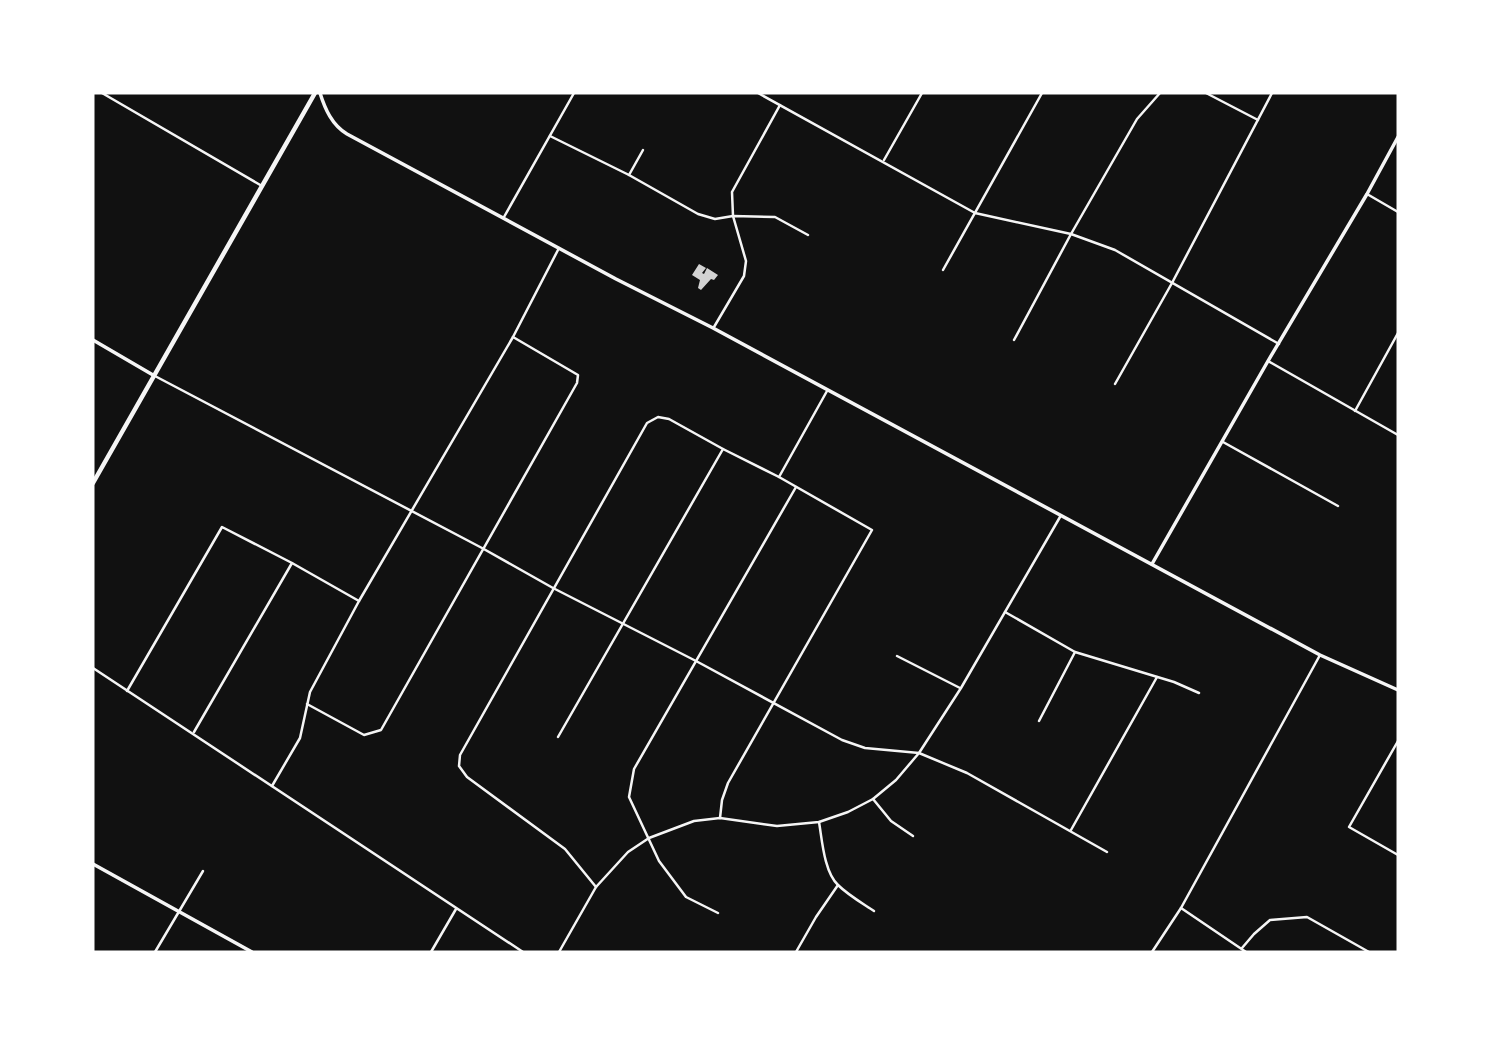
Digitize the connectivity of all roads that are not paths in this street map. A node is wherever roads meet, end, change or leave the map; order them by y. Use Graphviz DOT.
graph roads {
  1 [pos="102,93"];
  2 [pos="317,93"];
  3 [pos="574,93"];
  4 [pos="758,93"];
  5 [pos="922,93"];
  6 [pos="1042,93"];
  7 [pos="1160,93"];
  8 [pos="1206,93"];
  9 [pos="1272,93"];
  10 [pos="780,105"];
  11 [pos="1258,120"];
  12 [pos="550,136"];
  13 [pos="1398,137"];
  14 [pos="643,150"];
  15 [pos="883,161"];
  16 [pos="629,176"];
  17 [pos="262,186"];
  18 [pos="1367,194"];
  19 [pos="1398,212"];
  20 [pos="975,213"];
  21 [pos="733,216"];
  22 [pos="504,217"];
  23 [pos="1071,234"];
  24 [pos="808,235"];
  25 [pos="559,248"];
  26 [pos="943,270"];
  27 [pos="1172,283"];
  28 [pos="713,328"];
  29 [pos="1398,333"];
  30 [pos="513,337"];
  31 [pos="93,340"];
  32 [pos="1014,340"];
  33 [pos="1279,344"];
  34 [pos="1268,361"];
  35 [pos="153,375"];
  36 [pos="1115,384"];
  37 [pos="827,391"];
  38 [pos="1355,411"];
  39 [pos="1398,435"];
  40 [pos="1223,442"];
  41 [pos="723,449"];
  42 [pos="779,477"];
  43 [pos="93,483"];
  44 [pos="796,486"];
  45 [pos="1338,506"];
  46 [pos="411,512"];
  47 [pos="1061,515"];
  48 [pos="482,548"];
  49 [pos="292,563"];
  50 [pos="1152,564"];
  51 [pos="553,588"];
  52 [pos="359,601"];
  53 [pos="1005,612"];
  54 [pos="623,624"];
  55 [pos="1075,652"];
  56 [pos="1320,655"];
  57 [pos="897,656"];
  58 [pos="696,661"];
  59 [pos="93,668"];
  60 [pos="1157,677"];
  61 [pos="961,688"];
  62 [pos="1398,690"];
  63 [pos="127,691"];
  64 [pos="1199,693"];
  65 [pos="774,703"];
  66 [pos="307,704"];
  67 [pos="1039,721"];
  68 [pos="193,733"];
  69 [pos="558,737"];
  70 [pos="1398,741"];
  71 [pos="919,753"];
  72 [pos="272,786"];
  73 [pos="873,799"];
  74 [pos="720,818"];
  75 [pos="819,821"];
  76 [pos="1071,831"];
  77 [pos="913,836"];
  78 [pos="649,838"];
  79 [pos="1107,852"];
  80 [pos="1398,855"];
  81 [pos="93,864"];
  82 [pos="203,871"];
  83 [pos="838,885"];
  84 [pos="596,887"];
  85 [pos="1181,908"];
  86 [pos="456,909"];
  87 [pos="179,911"];
  88 [pos="874,911"];
  89 [pos="718,912"];
  90 [pos="1242,947"];
  91 [pos="155,952"];
  92 [pos="252,952"];
  93 [pos="431,952"];
  94 [pos="523,952"];
  95 [pos="559,952"];
  96 [pos="796,952"];
  97 [pos="1153,952"];
  98 [pos="1246,952"];
  99 [pos="1368,952"];
  1 -- 17 [label="street"];
  2 -- 17 [label="main road"];
  2 -- 22 [label="street"];
  3 -- 12 [label="street"];
  4 -- 10 [label="street"];
  5 -- 15 [label="street"];
  6 -- 20 [label="street"];
  7 -- 23 [label="street"];
  8 -- 11 [label="street"];
  9 -- 11 [label="street"];
  10 -- 15 [label="street"];
  10 -- 21 [label="street"];
  11 -- 27 [label="street"];
  12 -- 16 [label="street"];
  12 -- 22 [label="street"];
  13 -- 18 [label="street"];
  14 -- 16 [label="street"];
  15 -- 20 [label="street"];
  16 -- 21 [label="street"];
  17 -- 35 [label="main road"];
  18 -- 19 [label="street"];
  18 -- 33 [label="street"];
  20 -- 23 [label="street"];
  20 -- 26 [label="street"];
  21 -- 24 [label="street"];
  21 -- 28 [label="street"];
  22 -- 25 [label="street"];
  23 -- 27 [label="street"];
  23 -- 32 [label="street"];
  25 -- 28 [label="street"];
  25 -- 30 [label="street"];
  27 -- 33 [label="street"];
  27 -- 36 [label="street"];
  28 -- 37 [label="street"];
  29 -- 38 [label="street"];
  30 -- 46 [label="street"];
  30 -- 48 [label="street"];
  31 -- 35 [label="street"];
  33 -- 34 [label="street"];
  34 -- 38 [label="street"];
  34 -- 40 [label="street"];
  35 -- 43 [label="main road"];
  35 -- 46 [label="street"];
  37 -- 42 [label="street"];
  37 -- 47 [label="street"];
  38 -- 39 [label="street"];
  40 -- 45 [label="street"];
  40 -- 50 [label="street"];
  41 -- 42 [label="street"];
  41 -- 51 [label="street"];
  41 -- 54 [label="street"];
  42 -- 44 [label="street"];
  44 -- 58 [label="street"];
  44 -- 65 [label="street"];
  46 -- 48 [label="street"];
  46 -- 52 [label="street"];
  47 -- 50 [label="street"];
  47 -- 53 [label="street"];
  48 -- 51 [label="street"];
  48 -- 66 [label="street"];
  49 -- 52 [label="street"];
  49 -- 63 [label="street"];
  49 -- 68 [label="street"];
  50 -- 56 [label="street"];
  51 -- 54 [label="street"];
  51 -- 84 [label="street"];
  52 -- 66 [label="street"];
  53 -- 55 [label="street"];
  53 -- 61 [label="street"];
  54 -- 58 [label="street"];
  54 -- 69 [label="street"];
  55 -- 60 [label="street"];
  55 -- 67 [label="street"];
  56 -- 62 [label="street"];
  56 -- 85 [label="street"];
  57 -- 61 [label="street"];
  58 -- 65 [label="street"];
  58 -- 78 [label="street"];
  59 -- 63 [label="street"];
  60 -- 64 [label="street"];
  60 -- 76 [label="street"];
  61 -- 71 [label="street"];
  63 -- 68 [label="street"];
  65 -- 71 [label="street"];
  65 -- 74 [label="street"];
  66 -- 72 [label="street"];
  68 -- 72 [label="street"];
  70 -- 80 [label="street"];
  71 -- 73 [label="street"];
  71 -- 76 [label="street"];
  72 -- 86 [label="street"];
  73 -- 75 [label="street"];
  73 -- 77 [label="street"];
  74 -- 75 [label="street"];
  74 -- 78 [label="street"];
  75 -- 83 [label="street"];
  76 -- 79 [label="street"];
  78 -- 84 [label="street"];
  78 -- 89 [label="street"];
  81 -- 87 [label="street"];
  82 -- 87 [label="street"];
  83 -- 88 [label="street"];
  83 -- 96 [label="street"];
  84 -- 95 [label="street"];
  85 -- 90 [label="street"];
  85 -- 97 [label="street"];
  86 -- 93 [label="street"];
  86 -- 94 [label="street"];
  87 -- 91 [label="street"];
  87 -- 92 [label="street"];
  90 -- 98 [label="street"];
  90 -- 99 [label="street"];
}
